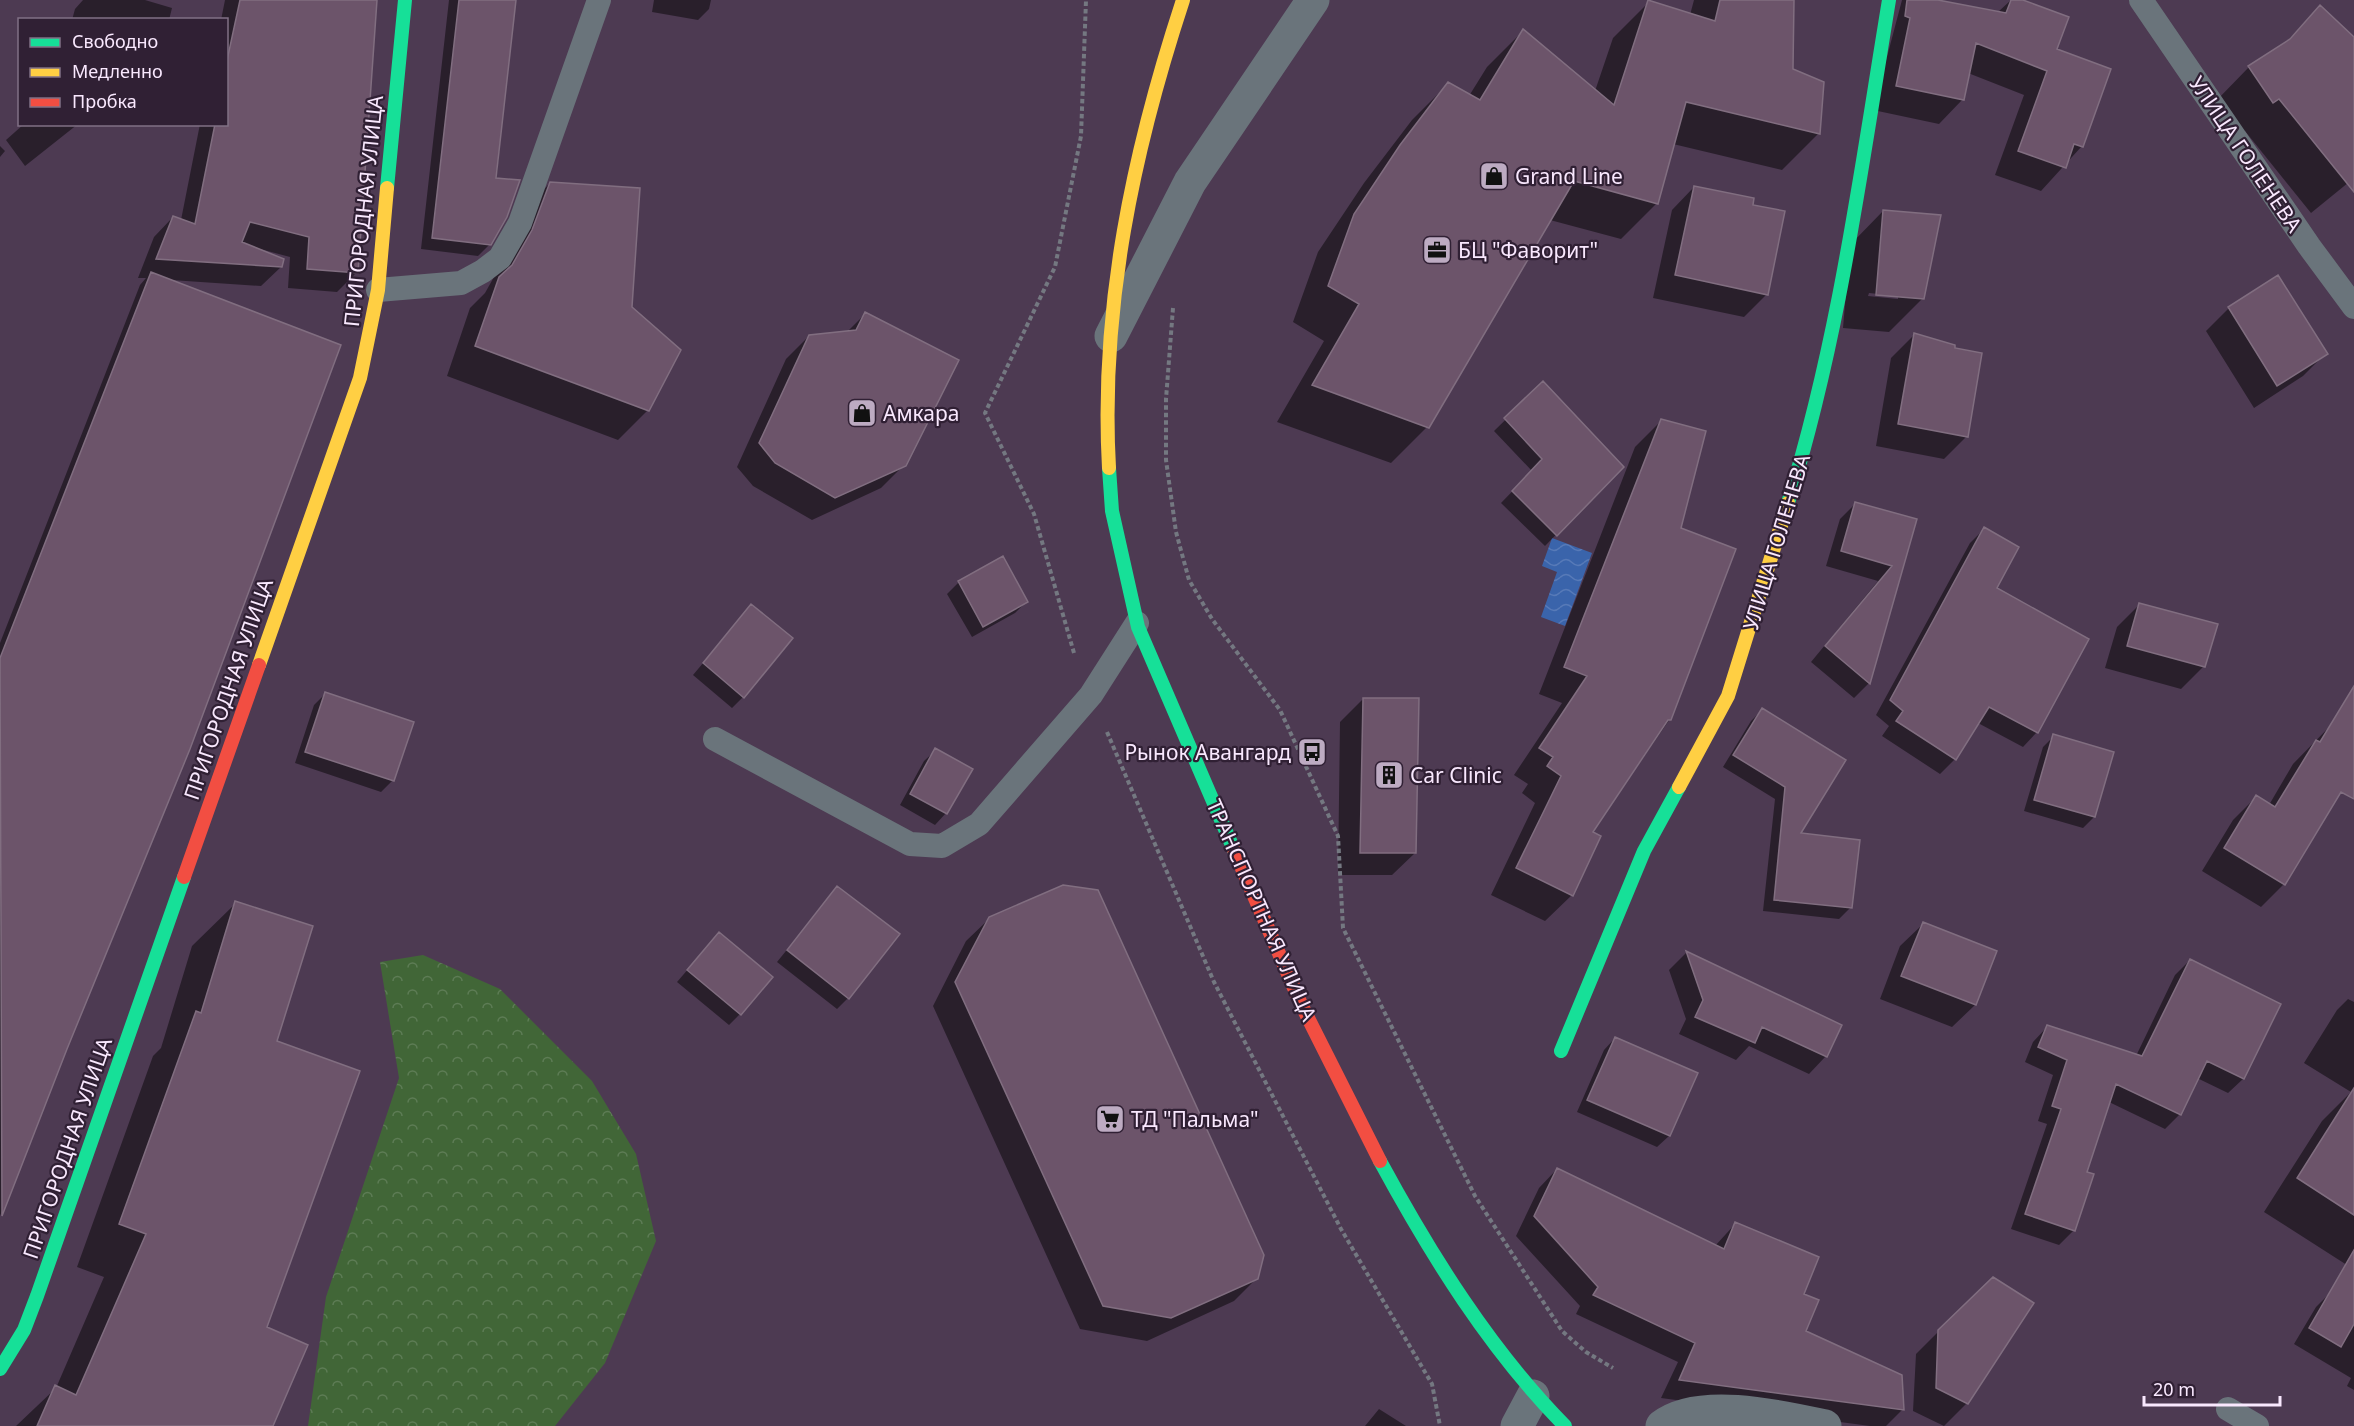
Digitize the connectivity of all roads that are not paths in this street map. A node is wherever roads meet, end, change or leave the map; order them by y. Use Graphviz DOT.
graph roads {
  1 [pos="405,0"];
  2 [pos="600,0"];
  3 [pos="1183,0"];
  4 [pos="1313,0"];
  5 [pos="1888,0"];
  6 [pos="2140,0"];
  7 [pos="378,290"];
  8 [pos="2354,307"];
  9 [pos="1110,337"];
  10 [pos="1137,623"];
  11 [pos="715,739"];
  12 [pos="1561,1051"];
  13 [pos="0,1369"];
  14 [pos="1533,1396"];
  15 [pos="2228,1409"];
  16 [pos="1517,1426"];
  17 [pos="1565,1426"];
  18 [pos="1662,1426"];
  19 [pos="1825,1426"];
  20 [pos="2257,1426"];
  1 -- 7 [label="street, ПРИГОРОДНАЯ УЛИЦА"];
  2 -- 7 [label="lane"];
  3 -- 9 [label="street, ТРАНСПОРТНАЯ УЛИЦА"];
  4 -- 9 [label="street, ТРАНСПОРТНАЯ УЛИЦА"];
  5 -- 12 [label="street, УЛИЦА ГОЛЕНЕВА"];
  6 -- 8 [label="lane, УЛИЦА ГОЛЕНЕВА"];
  7 -- 13 [label="street, ПРИГОРОДНАЯ УЛИЦА"];
  9 -- 10 [label="street, ТРАНСПОРТНАЯ УЛИЦА"];
  10 -- 11 [label="lane"];
  10 -- 14 [label="street, ТРАНСПОРТНАЯ УЛИЦА"];
  14 -- 16 [label="street"];
  14 -- 17 [label="street, ТРАНСПОРТНАЯ УЛИЦА"];
  15 -- 20 [label="lane"];
  18 -- 19 [label="street"];
}
